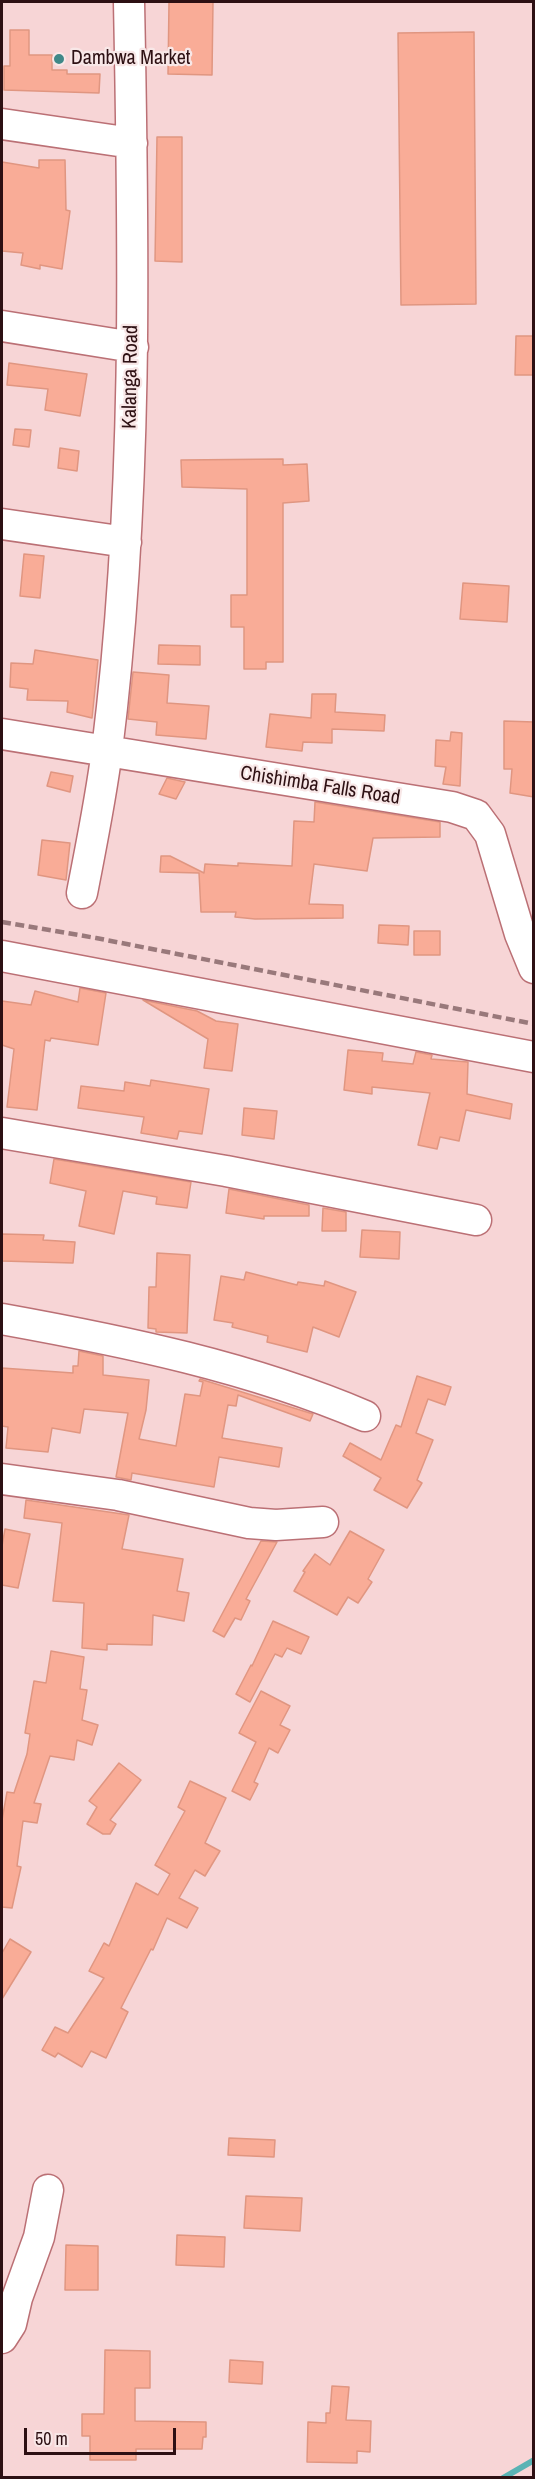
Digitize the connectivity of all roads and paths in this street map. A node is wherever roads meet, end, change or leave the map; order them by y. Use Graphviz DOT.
graph roads {
  1 [pos="129,2"];
  2 [pos="2,124"];
  3 [pos="132,144"];
  4 [pos="2,326"];
  5 [pos="132,347"];
  6 [pos="2,524"];
  7 [pos="126,542"];
  8 [pos="2,734"];
  9 [pos="107,751"];
  10 [pos="82,893"];
  11 [pos="2,956"];
  12 [pos="534,968"];
  13 [pos="534,1057"];
  14 [pos="2,1133"];
  15 [pos="476,1220"];
  16 [pos="2,1319"];
  17 [pos="365,1416"];
  18 [pos="2,1479"];
  19 [pos="323,1522"];
  20 [pos="48,2190"];
  21 [pos="2,2338"];
  1 -- 3 [label="street, Kalanga Road"];
  2 -- 3 [label="street"];
  3 -- 5 [label="street, Kalanga Road"];
  4 -- 5 [label="street"];
  5 -- 7 [label="street, Kalanga Road"];
  6 -- 7 [label="street"];
  7 -- 9 [label="street, Kalanga Road"];
  8 -- 9 [label="street, Chishimba Falls Road"];
  9 -- 10 [label="street, Kalanga Road"];
  9 -- 12 [label="street, Chishimba Falls Road"];
  11 -- 13 [label="street"];
  14 -- 15 [label="street"];
  16 -- 17 [label="street"];
  18 -- 19 [label="street"];
  20 -- 21 [label="street"];
}
